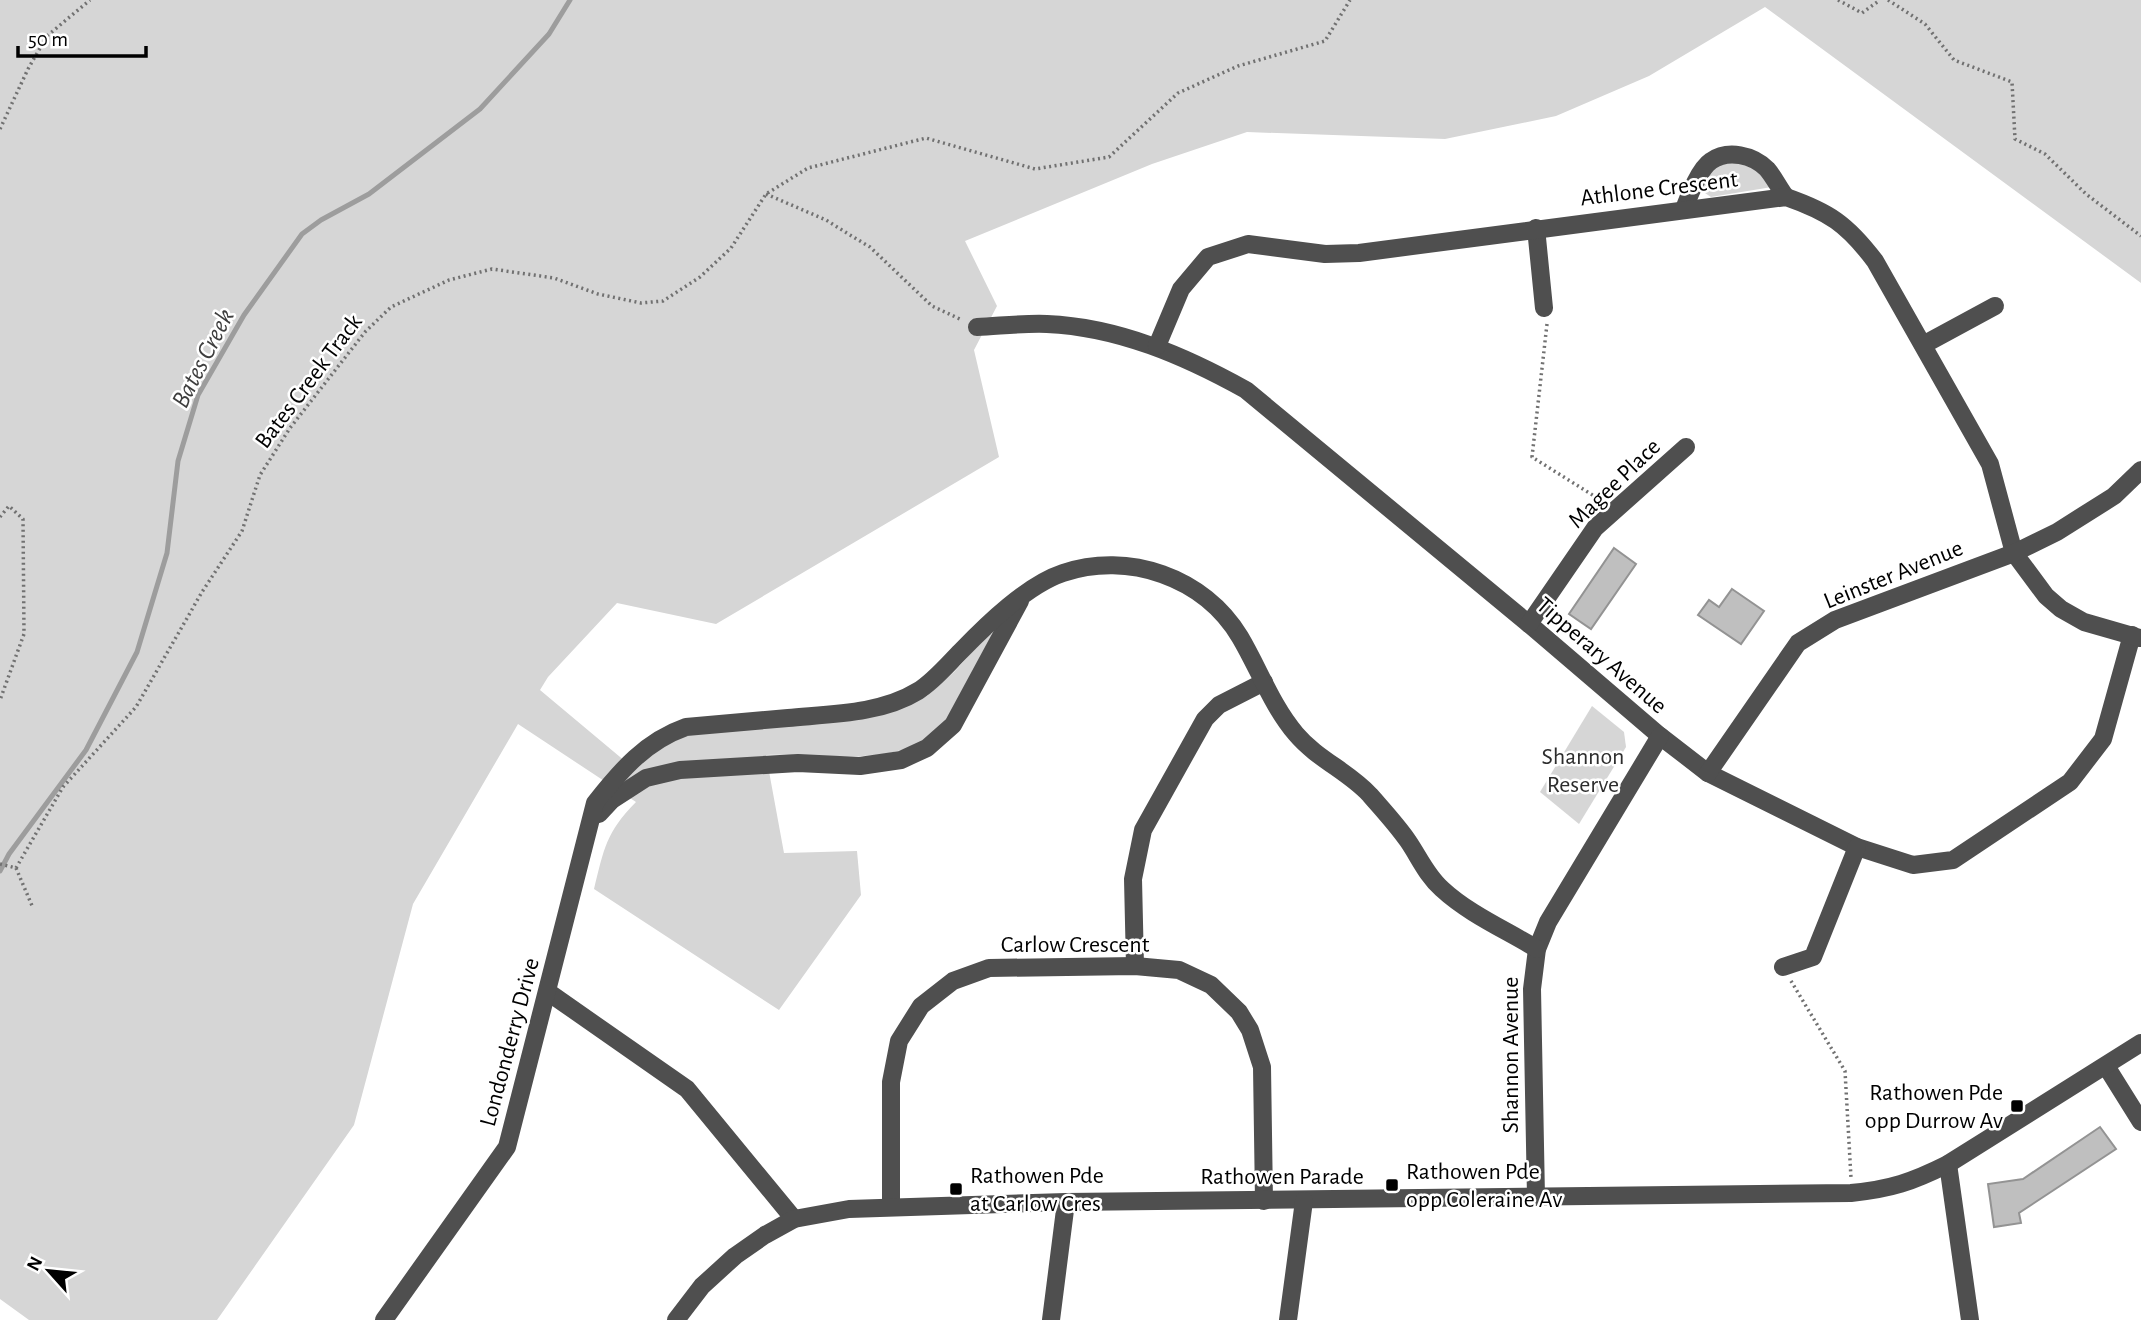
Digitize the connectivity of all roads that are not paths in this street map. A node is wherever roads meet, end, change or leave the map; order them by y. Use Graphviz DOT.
graph roads {
  1 [pos="1786,197"];
  2 [pos="1684,209"];
  3 [pos="1536,228"];
  4 [pos="1995,306"];
  5 [pos="1544,308"];
  6 [pos="976,327"];
  7 [pos="1923,345"];
  8 [pos="1157,346"];
  9 [pos="1686,447"];
  10 [pos="2141,470"];
  11 [pos="2014,553"];
  12 [pos="1022,598"];
  13 [pos="1529,624"];
  14 [pos="2136,637"];
  15 [pos="1264,681"];
  16 [pos="1660,736"];
  17 [pos="1707,773"];
  18 [pos="589,825"];
  19 [pos="1857,847"];
  20 [pos="1537,949"];
  21 [pos="1135,966"];
  22 [pos="1783,967"];
  23 [pos="548,992"];
  24 [pos="2141,1043"];
  25 [pos="2106,1066"];
  26 [pos="2141,1122"];
  27 [pos="1948,1164"];
  28 [pos="1536,1197"];
  29 [pos="1264,1201"];
  30 [pos="1304,1201"];
  31 [pos="1066,1202"];
  32 [pos="891,1206"];
  33 [pos="794,1219"];
  34 [pos="384,1320"];
  35 [pos="676,1320"];
  36 [pos="1051,1320"];
  37 [pos="1288,1320"];
  38 [pos="1970,1320"];
  1 -- 2 [label="street, Athlone Crescent"];
  1 -- 2 [label="street"];
  1 -- 7 [label="street, Athlone Crescent"];
  2 -- 3 [label="street, Athlone Crescent"];
  3 -- 5 [label="street"];
  3 -- 8 [label="street, Athlone Crescent"];
  4 -- 7 [label="street"];
  6 -- 8 [label="street, Tipperary Avenue"];
  7 -- 11 [label="street, Athlone Crescent"];
  8 -- 13 [label="street, Tipperary Avenue"];
  9 -- 13 [label="street, Magee Place"];
  10 -- 11 [label="street, Leinster Avenue"];
  11 -- 14 [label="street"];
  11 -- 17 [label="street, Leinster Avenue"];
  12 -- 15 [label="street, Londonderry Drive"];
  12 -- 18 [label="street, Londonderry Drive"];
  12 -- 18 [label="street, Londonderry Drive"];
  13 -- 16 [label="street, Tipperary Avenue"];
  14 -- 19 [label="street, Tipperary Avenue"];
  15 -- 20 [label="street, Londonderry Drive"];
  15 -- 21 [label="street"];
  16 -- 17 [label="street, Tipperary Avenue"];
  16 -- 20 [label="street, Shannon Avenue"];
  17 -- 19 [label="street, Tipperary Avenue"];
  18 -- 23 [label="street, Londonderry Drive"];
  19 -- 22 [label="street"];
  20 -- 28 [label="street, Shannon Avenue"];
  21 -- 29 [label="street, Carlow Crescent"];
  21 -- 32 [label="street, Carlow Crescent"];
  23 -- 33 [label="street"];
  23 -- 34 [label="street, Londonderry Drive"];
  24 -- 25 [label="street, Rathowen Parade"];
  25 -- 26 [label="street"];
  25 -- 27 [label="street, Rathowen Parade"];
  27 -- 28 [label="street, Rathowen Parade"];
  27 -- 38 [label="street"];
  28 -- 30 [label="street, Rathowen Parade"];
  29 -- 30 [label="street, Rathowen Parade"];
  29 -- 31 [label="street, Rathowen Parade"];
  30 -- 37 [label="street"];
  31 -- 32 [label="street, Rathowen Parade"];
  31 -- 36 [label="street"];
  32 -- 33 [label="street, Rathowen Parade"];
  33 -- 35 [label="street, Rathowen Parade"];
}
